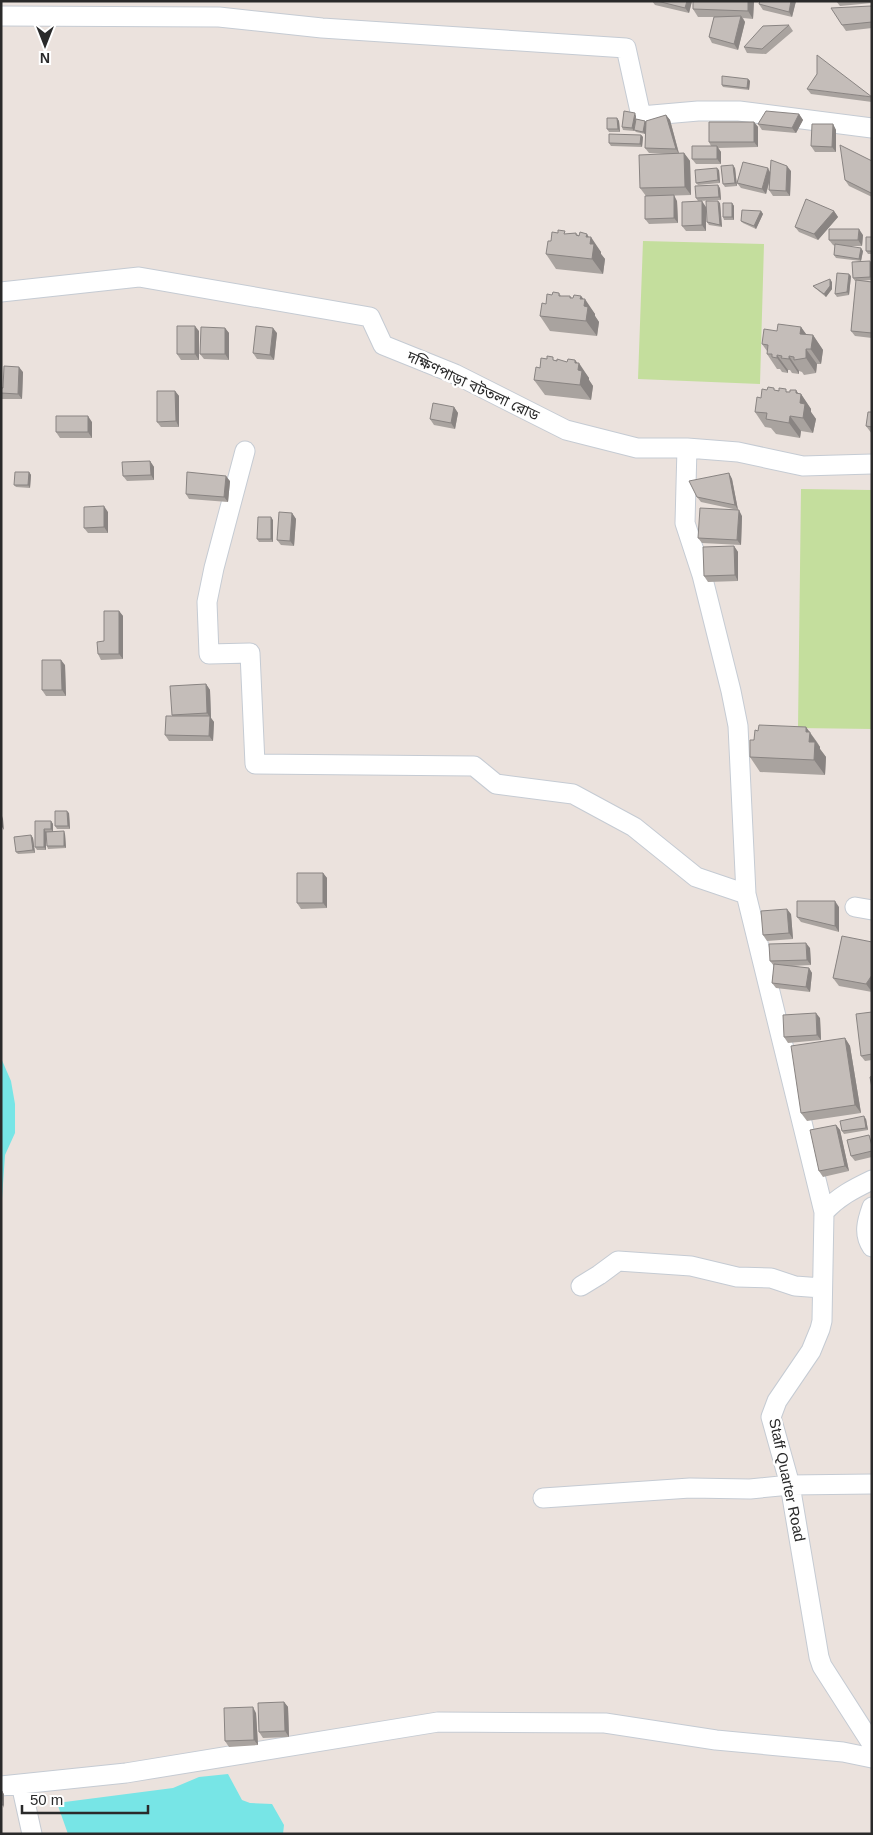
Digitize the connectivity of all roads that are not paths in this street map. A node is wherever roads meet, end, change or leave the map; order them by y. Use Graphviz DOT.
graph roads {
  1 [pos="219,9"];
  2 [pos="1,16"];
  3 [pos="872,128"];
  4 [pos="1,292"];
  5 [pos="686,448"];
  6 [pos="245,451"];
  7 [pos="872,464"];
  8 [pos="746,894"];
  9 [pos="872,1180"];
  10 [pos="872,1207"];
  11 [pos="824,1212"];
  12 [pos="872,1247"];
  13 [pos="581,1286"];
  14 [pos="822,1288"];
  15 [pos="872,1484"];
  16 [pos="790,1485"];
  17 [pos="543,1498"];
  18 [pos="872,1744"];
  19 [pos="872,1758"];
  20 [pos="21,1784"];
  21 [pos="1,1786"];
  22 [pos="32,1834"];
  1 -- 2 [label="street"];
  1 -- 3 [label="street"];
  4 -- 5 [label="street, দক্ষিণপাড়া বটতলা রোড"];
  5 -- 7 [label="street, দক্ষিণপাড়া বটতলা রোড"];
  5 -- 8 [label="street, Staff Quarter Road"];
  6 -- 8 [label="street"];
  8 -- 11 [label="street, Staff Quarter Road"];
  9 -- 11 [label="street"];
  10 -- 12 [label="street"];
  11 -- 14 [label="street, Staff Quarter Road"];
  13 -- 14 [label="street"];
  14 -- 16 [label="street, Staff Quarter Road"];
  15 -- 16 [label="street"];
  16 -- 17 [label="street"];
  16 -- 18 [label="street, Staff Quarter Road"];
  19 -- 20 [label="street"];
  20 -- 21 [label="street"];
  20 -- 22 [label="street"];
}
